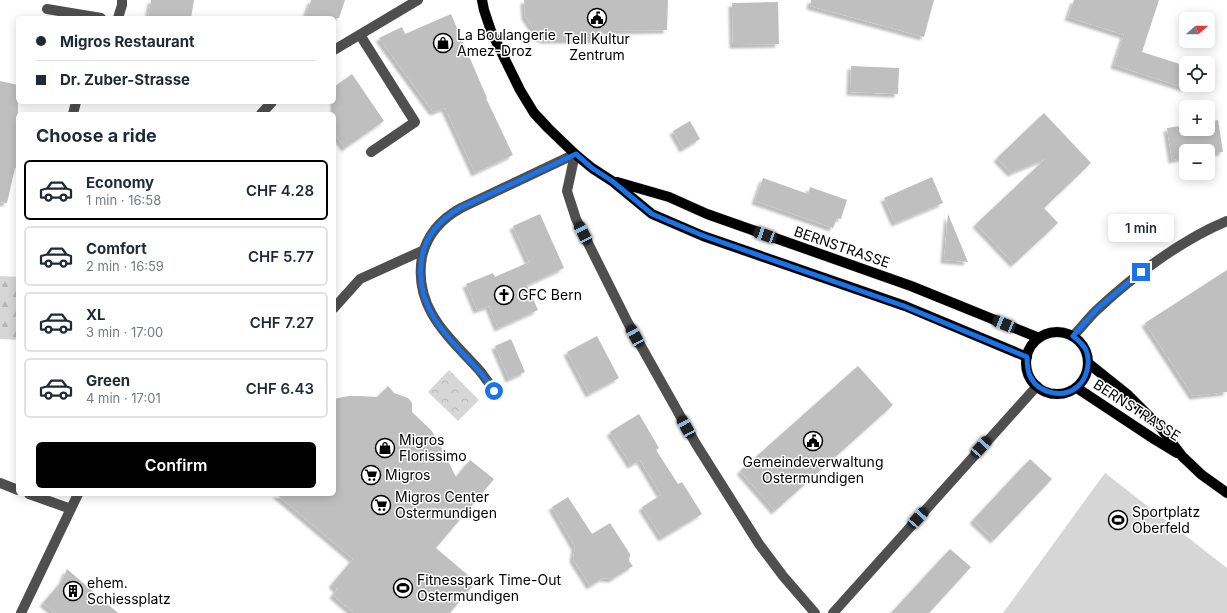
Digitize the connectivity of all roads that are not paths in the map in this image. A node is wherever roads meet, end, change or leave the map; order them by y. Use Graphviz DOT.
graph roads {
  1 [pos="122,0"];
  2 [pos="418,0"];
  3 [pos="482,0"];
  4 [pos="47,9"];
  5 [pos="88,16"];
  6 [pos="119,16"];
  7 [pos="360,35"];
  8 [pos="336,49"];
  9 [pos="270,104"];
  10 [pos="264,112"];
  11 [pos="371,152"];
  12 [pos="576,154"];
  13 [pos="612,181"];
  14 [pos="1227,221"];
  15 [pos="424,250"];
  16 [pos="336,306"];
  17 [pos="1073,336"];
  18 [pos="1039,338"];
  19 [pos="1027,357"];
  20 [pos="1088,363"];
  21 [pos="1037,386"];
  22 [pos="1077,388"];
  23 [pos="494,391"];
  24 [pos="1182,456"];
  25 [pos="0,483"];
  26 [pos="16,489"];
  27 [pos="1227,493"];
  28 [pos="35,496"];
  29 [pos="77,496"];
  30 [pos="71,509"];
  31 [pos="21,613"];
  32 [pos="815,613"];
  33 [pos="833,613"];
  1 -- 6 [label="street"];
  2 -- 7 [label="street"];
  3 -- 12 [label="main road, BERNSTRASSE"];
  4 -- 5 [label="street"];
  7 -- 8 [label="street"];
  7 -- 11 [label="street"];
  9 -- 10 [label="street"];
  12 -- 13 [label="main road, BERNSTRASSE"];
  12 -- 15 [label="street"];
  12 -- 32 [label="street"];
  13 -- 18 [label="main road, BERNSTRASSE"];
  13 -- 19 [label="main road, BERNSTRASSE"];
  14 -- 17 [label="street"];
  15 -- 16 [label="street"];
  15 -- 23 [label="street"];
  17 -- 18 [label="main road"];
  17 -- 20 [label="main road"];
  18 -- 19 [label="main road"];
  19 -- 21 [label="main road"];
  20 -- 22 [label="main road"];
  20 -- 24 [label="main road, BERNSTRASSE"];
  21 -- 22 [label="main road"];
  21 -- 33 [label="street"];
  22 -- 24 [label="main road, BERNSTRASSE"];
  24 -- 27 [label="main road, BERNSTRASSE"];
  25 -- 26 [label="street"];
  28 -- 30 [label="street"];
  29 -- 30 [label="street"];
  30 -- 31 [label="street"];
}
